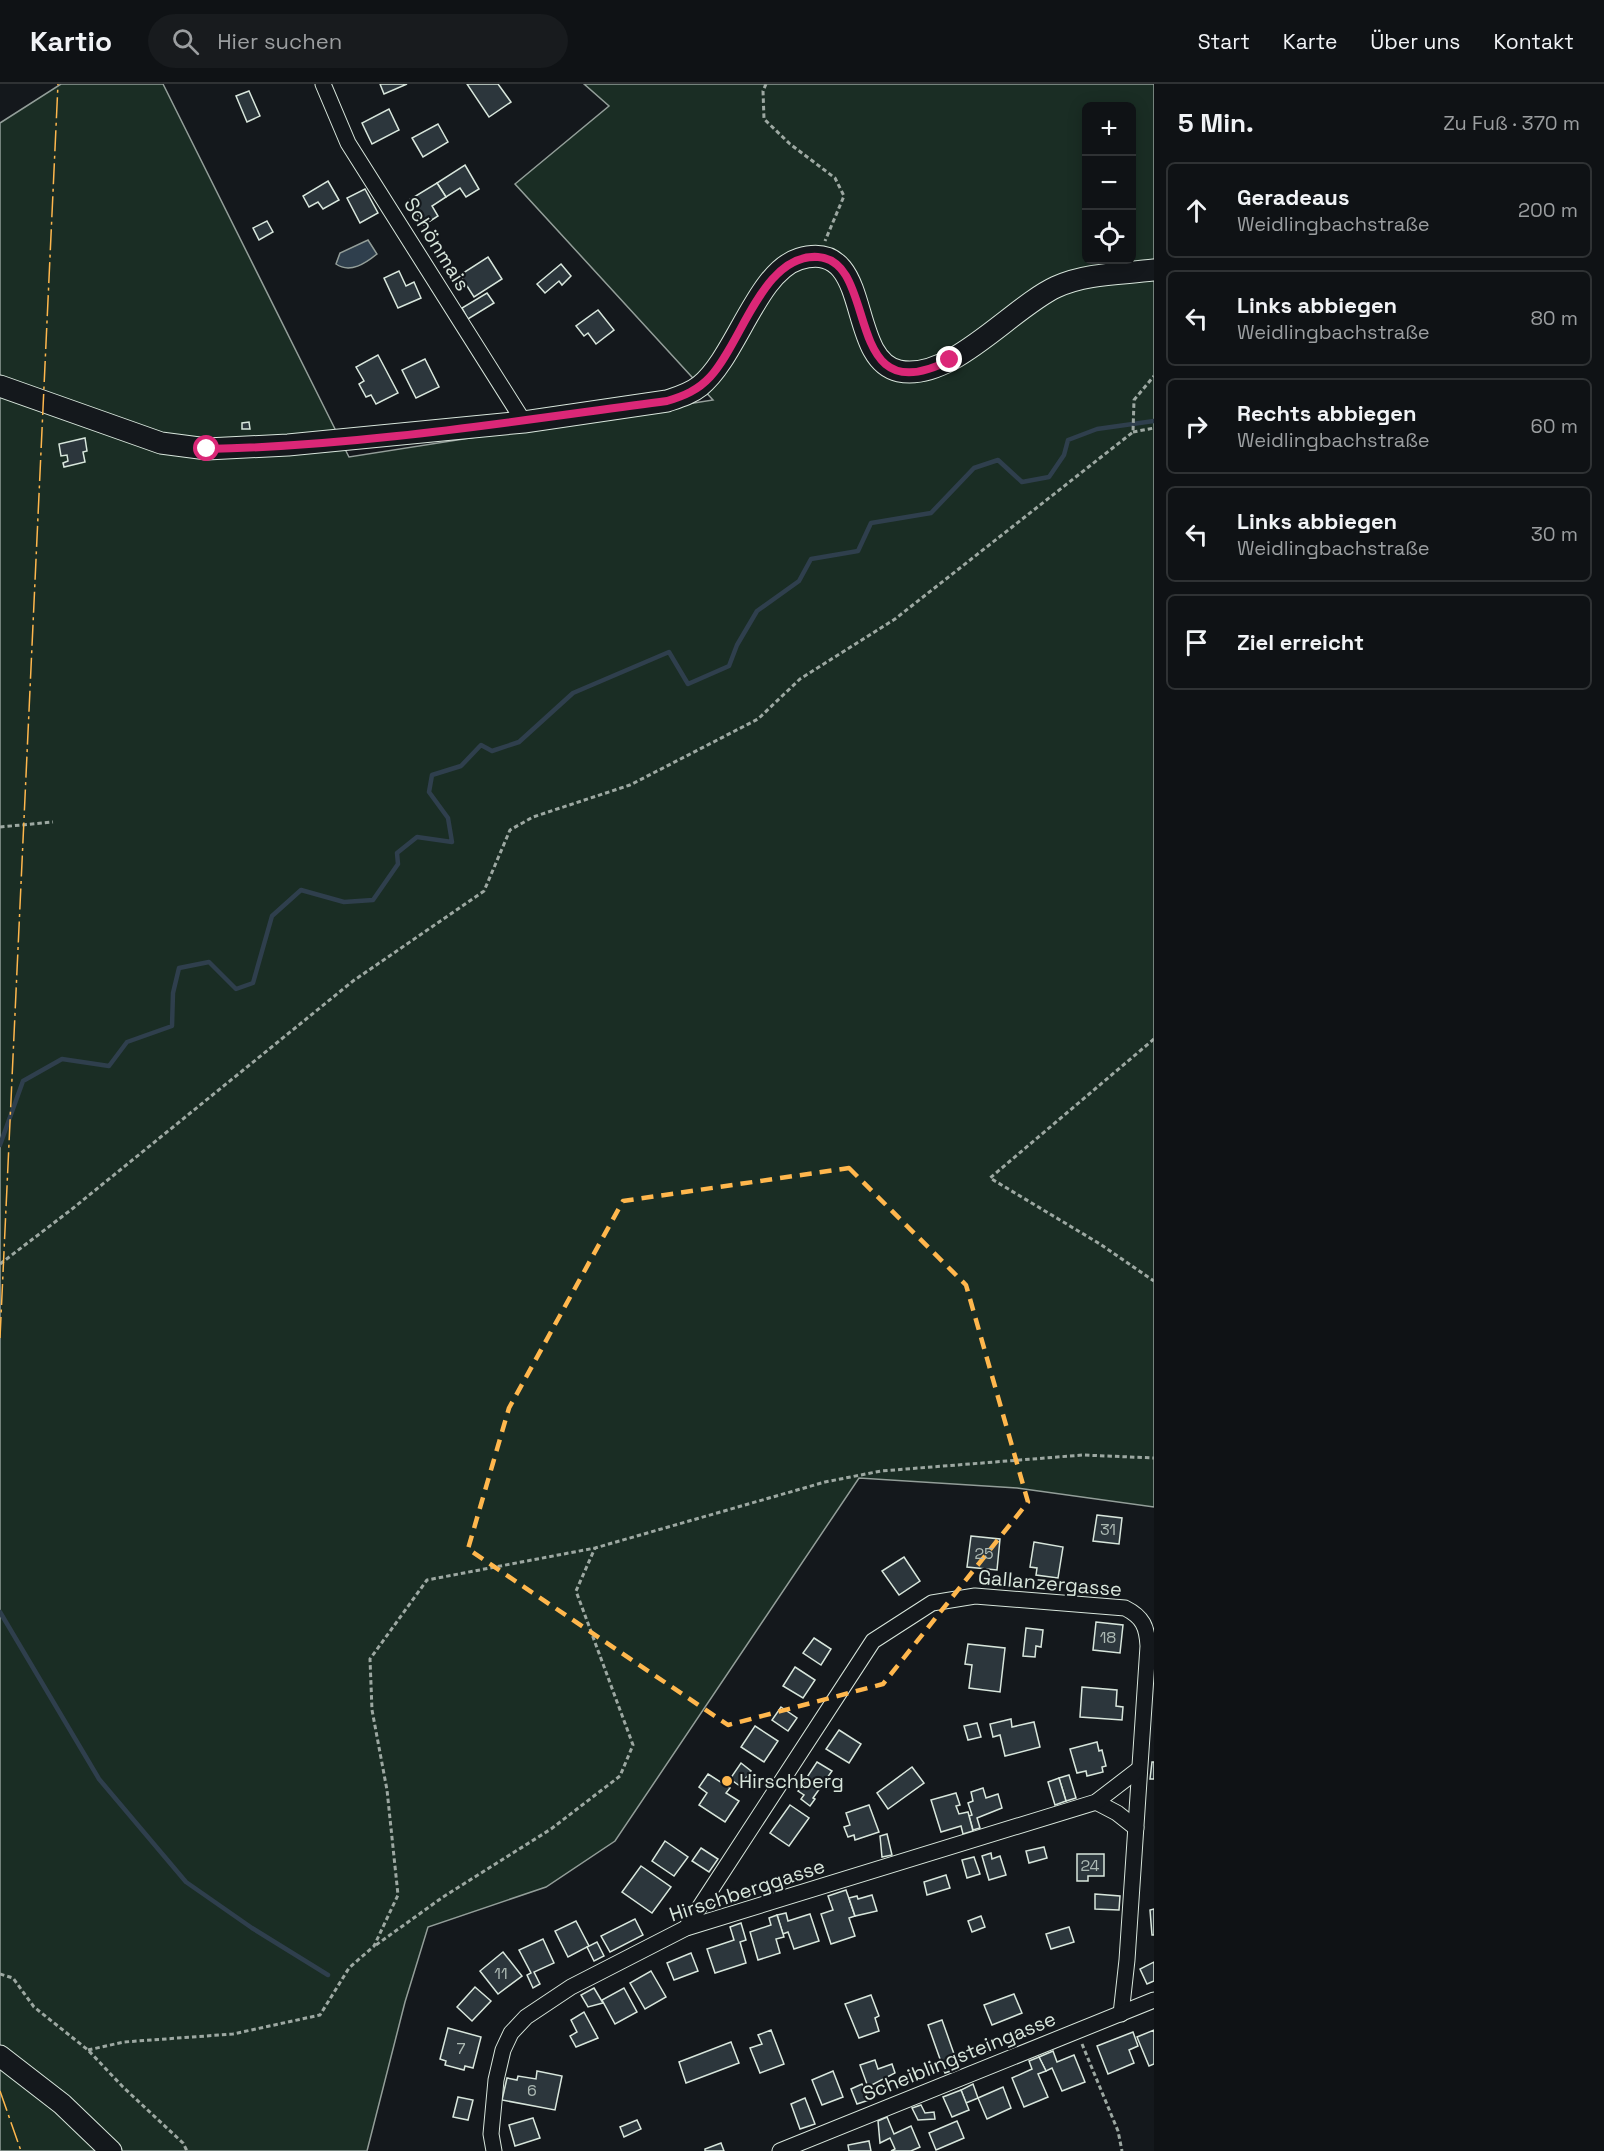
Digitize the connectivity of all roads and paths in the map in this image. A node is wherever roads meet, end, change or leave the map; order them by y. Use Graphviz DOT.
graph roads {
  1 [pos="323,84"];
  2 [pos="766,84"];
  3 [pos="819,257"];
  4 [pos="1154,270"];
  5 [pos="1154,376"];
  6 [pos="0,386"];
  7 [pos="524,422"];
  8 [pos="1154,428"];
  9 [pos="1133,432"];
  10 [pos="53,822"];
  11 [pos="0,827"];
  12 [pos="1154,1039"];
  13 [pos="0,1264"];
  14 [pos="1154,1281"];
  15 [pos="1154,1458"];
  16 [pos="596,1548"];
  17 [pos="1151,1647"];
  18 [pos="1139,1769"];
  19 [pos="1096,1802"];
  20 [pos="1136,1828"];
  21 [pos="686,1928"];
  22 [pos="374,1946"];
  23 [pos="0,1974"];
  24 [pos="1154,2000"];
  25 [pos="1121,2014"];
  26 [pos="1077,2032"];
  27 [pos="88,2050"];
  28 [pos="0,2056"];
  29 [pos="111,2151"];
  30 [pos="187,2151"];
  31 [pos="494,2151"];
  32 [pos="780,2151"];
  33 [pos="1122,2151"];
  1 -- 7 [label="street, Schönmais"];
  2 -- 3 [label="path"];
  3 -- 4 [label="main road"];
  3 -- 7 [label="main road"];
  5 -- 9 [label="path"];
  6 -- 7 [label="main road"];
  8 -- 9 [label="path"];
  9 -- 13 [label="path"];
  10 -- 11 [label="path"];
  12 -- 14 [label="path"];
  15 -- 16 [label="path"];
  16 -- 22 [label="path"];
  16 -- 22 [label="path"];
  17 -- 18 [label="street, Gallanzergasse"];
  17 -- 21 [label="street, Gallanzergasse"];
  18 -- 19 [label="street, Hirschberggasse"];
  18 -- 20 [label="street, Gallanzergasse"];
  19 -- 20 [label="street"];
  19 -- 21 [label="street, Hirschberggasse"];
  20 -- 25 [label="street, Gallanzergasse"];
  21 -- 31 [label="street, Hirschberggasse"];
  22 -- 27 [label="path"];
  23 -- 27 [label="path"];
  24 -- 25 [label="street, Scheiblingsteingasse"];
  25 -- 26 [label="street, Scheiblingsteingasse"];
  26 -- 32 [label="street, Scheiblingsteingasse"];
  26 -- 33 [label="path"];
  27 -- 30 [label="path"];
  28 -- 29 [label="main road"];
}
